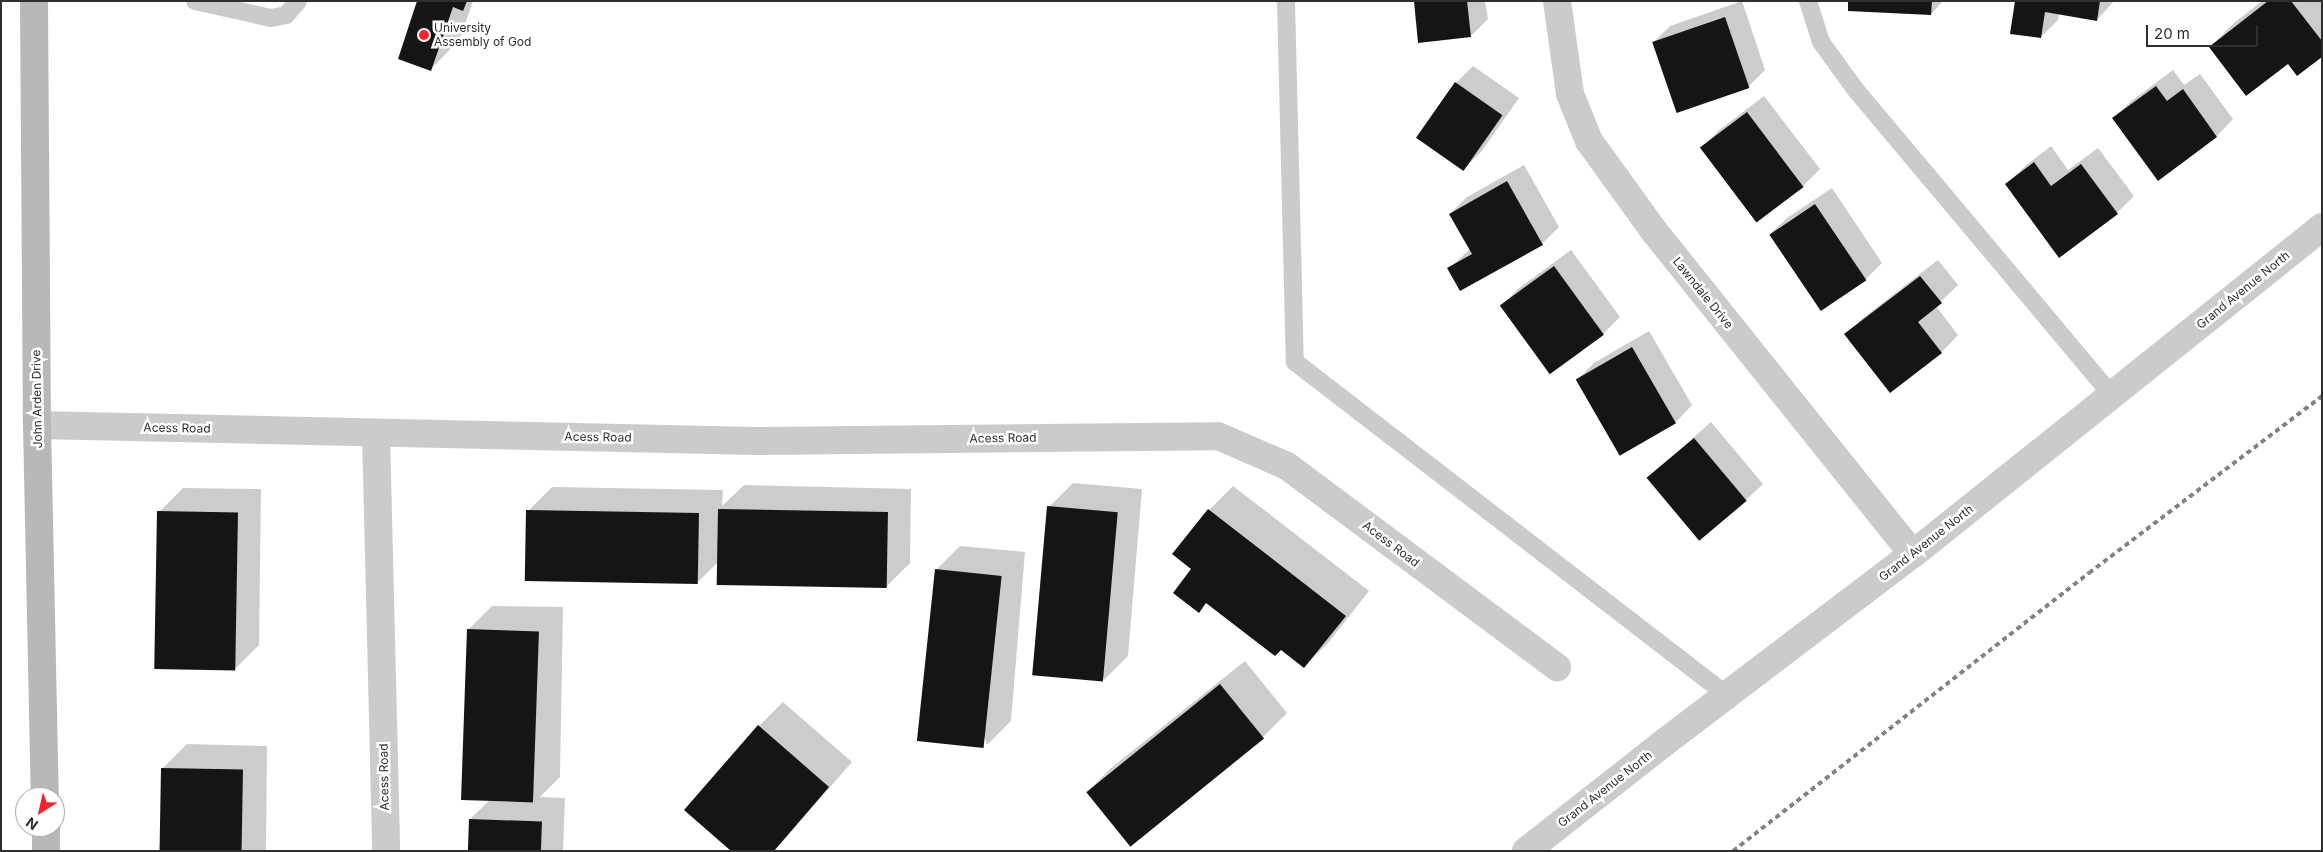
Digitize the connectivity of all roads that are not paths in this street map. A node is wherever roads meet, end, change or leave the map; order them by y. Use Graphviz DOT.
graph roads {
  1 [pos="34,1"];
  2 [pos="195,1"];
  3 [pos="298,1"];
  4 [pos="1286,1"];
  5 [pos="1556,1"];
  6 [pos="1808,1"];
  7 [pos="2322,228"];
  8 [pos="2112,395"];
  9 [pos="37,425"];
  10 [pos="376,433"];
  11 [pos="1912,554"];
  12 [pos="1556,667"];
  13 [pos="1727,695"];
  14 [pos="45,787"];
  15 [pos="46,837"];
  16 [pos="46,851"];
  17 [pos="386,851"];
  18 [pos="1526,851"];
  1 -- 9 [label="street, John Arden Drive"];
  2 -- 3 [label="lane"];
  4 -- 13 [label="lane"];
  5 -- 11 [label="street, Lawndale Drive"];
  6 -- 8 [label="lane"];
  7 -- 8 [label="street, Grand Avenue North"];
  8 -- 11 [label="street, Grand Avenue North"];
  9 -- 10 [label="street, Acess Road"];
  9 -- 14 [label="street, John Arden Drive"];
  10 -- 12 [label="street, Acess Road"];
  10 -- 17 [label="street, Acess Road"];
  11 -- 13 [label="street, Grand Avenue North"];
  13 -- 18 [label="street, Grand Avenue North"];
  15 -- 16 [label="street"];
}
